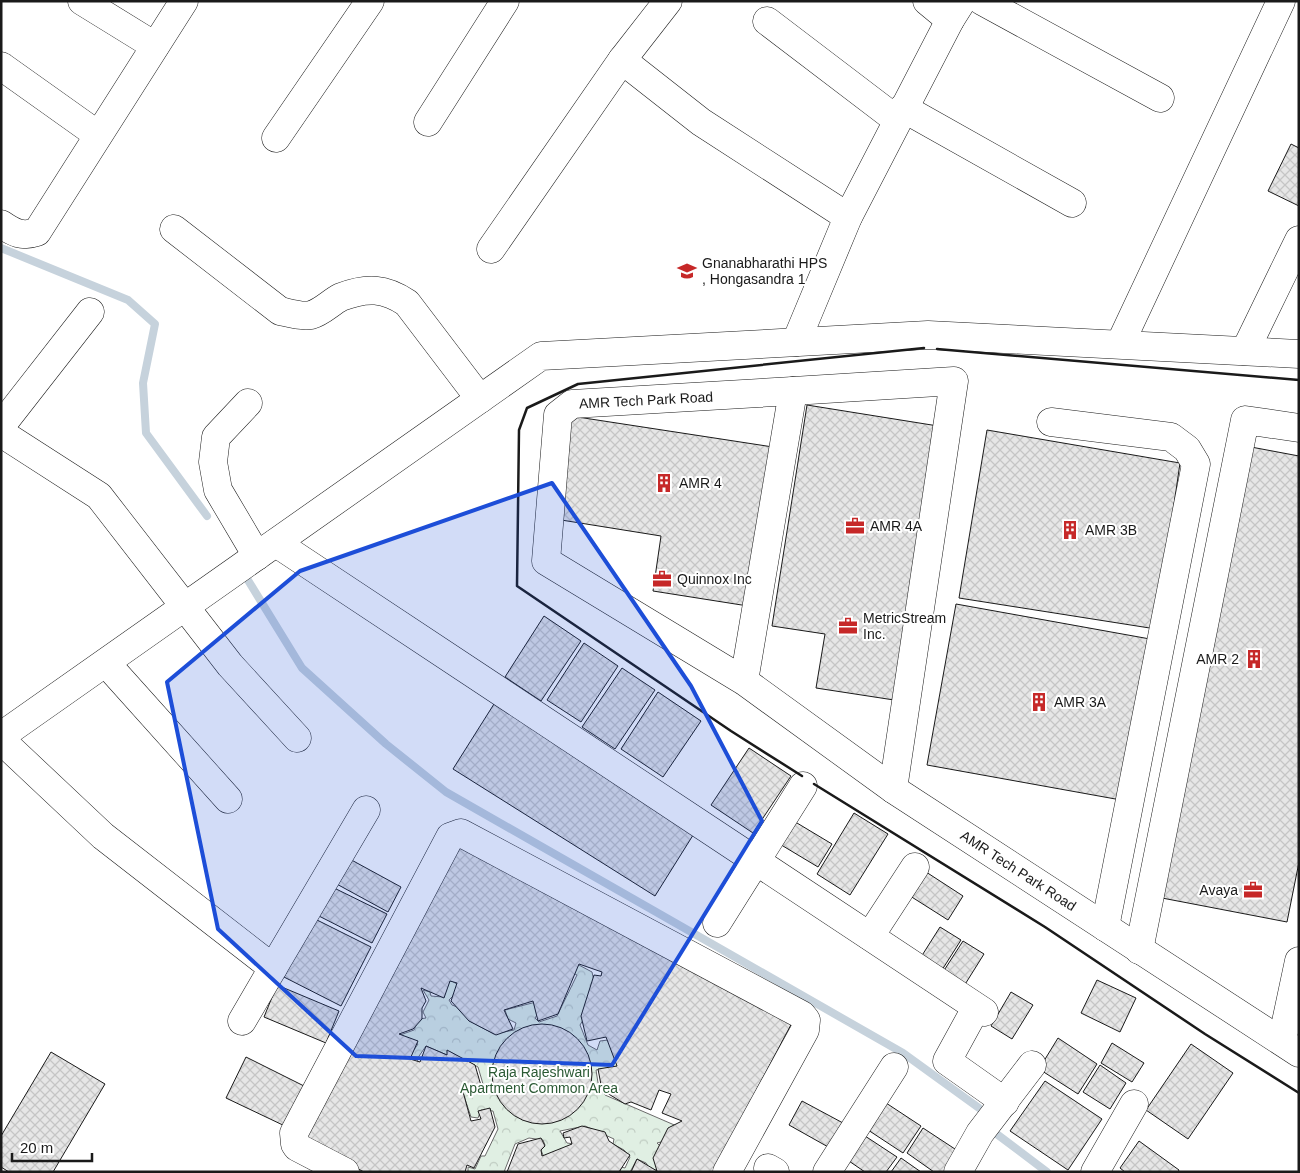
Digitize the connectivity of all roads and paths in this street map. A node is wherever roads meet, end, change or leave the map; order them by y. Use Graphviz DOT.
graph roads {
  1 [pos="82,1"];
  2 [pos="184,1"];
  3 [pos="370,1"];
  4 [pos="505,1"];
  5 [pos="668,1"];
  6 [pos="927,1"];
  7 [pos="982,1"];
  8 [pos="1281,1"];
  9 [pos="956,10"];
  10 [pos="767,21"];
  11 [pos="156,46"];
  12 [pos="622,60"];
  13 [pos="1,66"];
  14 [pos="1160,98"];
  15 [pos="900,114"];
  16 [pos="428,122"];
  17 [pos="98,135"];
  18 [pos="276,138"];
  19 [pos="1072,203"];
  20 [pos="848,217"];
  21 [pos="1,224"];
  22 [pos="174,228"];
  23 [pos="1299,240"];
  24 [pos="491,249"];
  25 [pos="90,312"];
  26 [pos="796,342"];
  27 [pos="1120,344"];
  28 [pos="1246,351"];
  29 [pos="1299,354"];
  30 [pos="793,391"];
  31 [pos="480,399"];
  32 [pos="248,403"];
  33 [pos="1051,422"];
  34 [pos="1,426"];
  35 [pos="1299,428"];
  36 [pos="1,433"];
  37 [pos="266,549"];
  38 [pos="185,606"];
  39 [pos="106,663"];
  40 [pos="744,681"];
  41 [pos="1,738"];
  42 [pos="297,738"];
  43 [pos="803,786"];
  44 [pos="893,789"];
  45 [pos="228,799"];
  46 [pos="366,810"];
  47 [pos="756,861"];
  48 [pos="915,867"];
  49 [pos="717,923"];
  50 [pos="1105,926"];
  51 [pos="870,936"];
  52 [pos="1139,950"];
  53 [pos="1299,961"];
  54 [pos="273,968"];
  55 [pos="242,1020"];
  56 [pos="1290,1047"];
  57 [pos="1032,1065"];
  58 [pos="894,1067"];
  59 [pos="1006,1102"];
  60 [pos="1134,1104"];
  61 [pos="345,1172"];
  62 [pos="727,1172"];
  63 [pos="827,1172"];
  64 [pos="958,1172"];
  65 [pos="1095,1172"];
  1 -- 11 [label="street"];
  2 -- 11 [label="street"];
  3 -- 18 [label="street"];
  4 -- 16 [label="street"];
  5 -- 12 [label="street"];
  6 -- 9 [label="street"];
  7 -- 14 [label="street"];
  8 -- 27 [label="street"];
  9 -- 15 [label="street"];
  10 -- 15 [label="street"];
  11 -- 17 [label="street"];
  12 -- 20 [label="street"];
  12 -- 24 [label="street"];
  13 -- 17 [label="street"];
  15 -- 19 [label="street"];
  15 -- 20 [label="street"];
  17 -- 21 [label="street"];
  20 -- 26 [label="street"];
  22 -- 31 [label="street"];
  23 -- 28 [label="street"];
  25 -- 34 [label="street"];
  26 -- 27 [label="street"];
  26 -- 31 [label="street"];
  27 -- 28 [label="street"];
  28 -- 29 [label="street"];
  30 -- 40 [label="street"];
  30 -- 40 [label="street, AMR Tech Park Road"];
  30 -- 44 [label="street"];
  31 -- 37 [label="street"];
  32 -- 37 [label="street"];
  33 -- 50 [label="street"];
  35 -- 52 [label="street"];
  36 -- 38 [label="street"];
  37 -- 38 [label="street"];
  37 -- 47 [label="street"];
  38 -- 39 [label="street"];
  38 -- 42 [label="street"];
  39 -- 41 [label="street"];
  39 -- 45 [label="street"];
  40 -- 44 [label="street, AMR Tech Park Road"];
  41 -- 54 [label="street"];
  43 -- 47 [label="street"];
  44 -- 50 [label="street, AMR Tech Park Road"];
  46 -- 54 [label="street"];
  47 -- 49 [label="street"];
  47 -- 51 [label="street"];
  48 -- 51 [label="street"];
  50 -- 52 [label="street, AMR Tech Park Road"];
  51 -- 59 [label="street"];
  52 -- 56 [label="street, AMR Tech Park Road"];
  53 -- 56 [label="street"];
  54 -- 55 [label="street"];
  57 -- 59 [label="street"];
  58 -- 63 [label="street"];
  59 -- 64 [label="street"];
  60 -- 65 [label="street"];
  61 -- 62 [label="street"];
}
